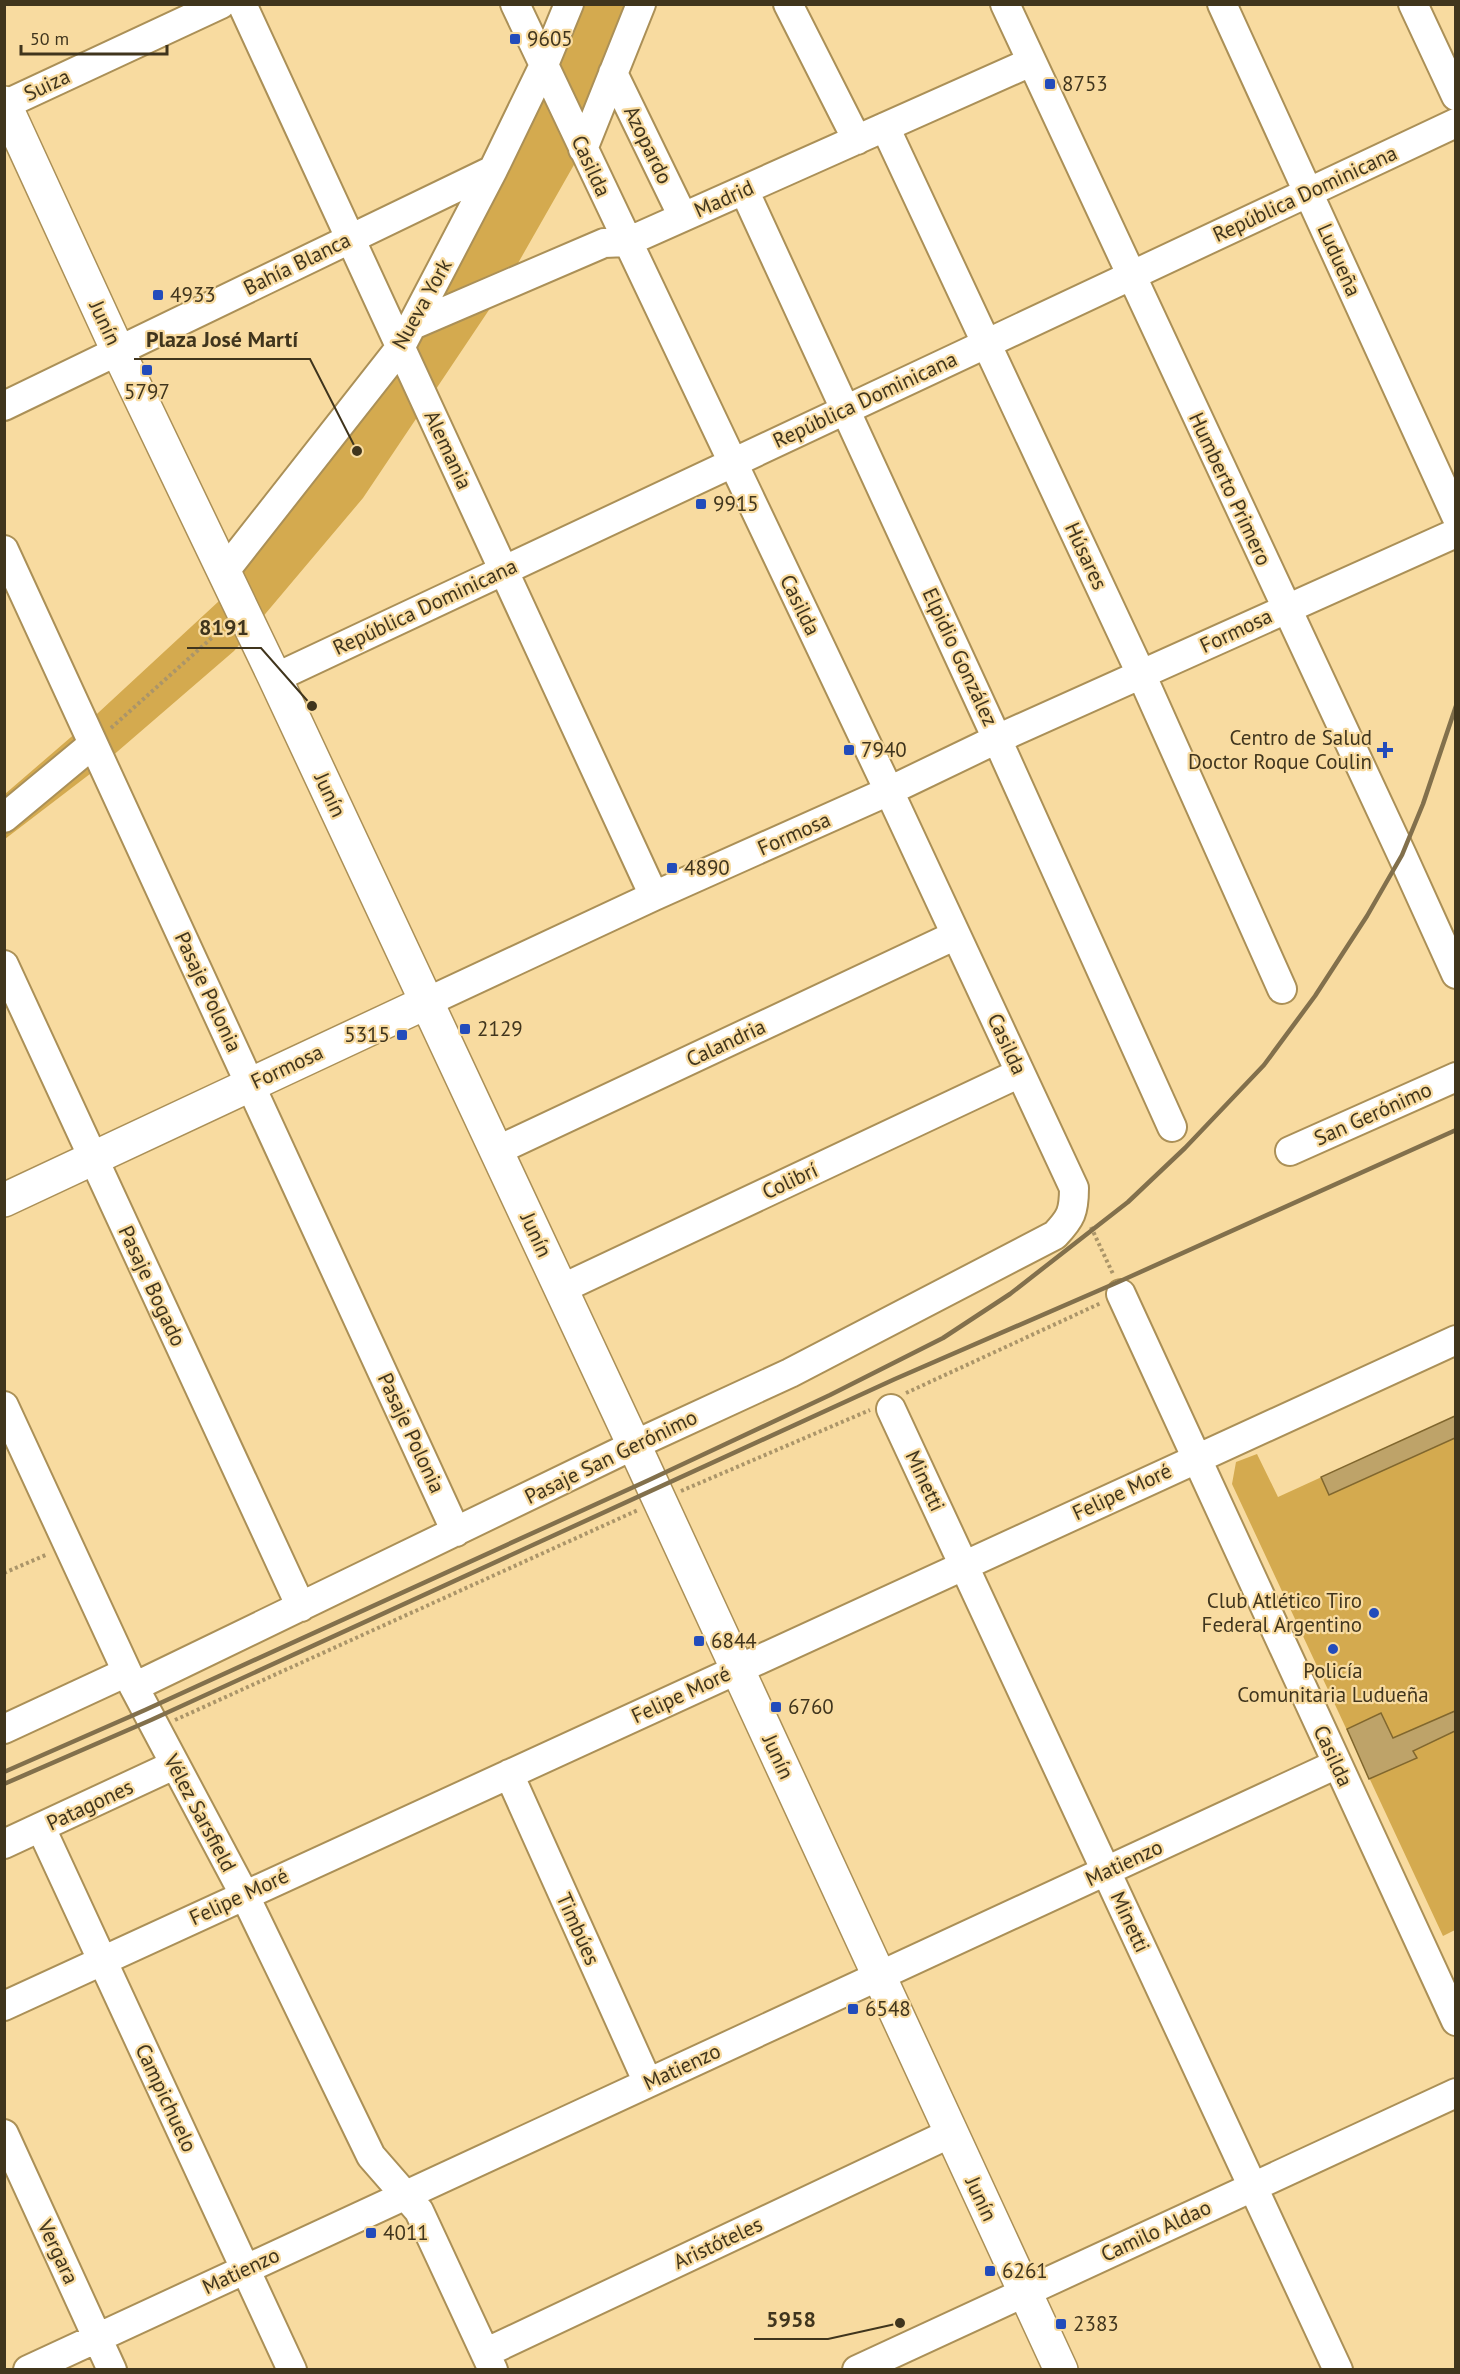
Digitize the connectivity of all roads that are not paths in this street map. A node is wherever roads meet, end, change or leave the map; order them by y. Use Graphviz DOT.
graph roads {
  1 [pos="221,4"];
  2 [pos="242,4"];
  3 [pos="514,4"];
  4 [pos="569,4"];
  5 [pos="641,4"];
  6 [pos="789,4"];
  7 [pos="1005,4"];
  8 [pos="1222,4"];
  9 [pos="1413,4"];
  10 [pos="1031,62"];
  11 [pos="543,67"];
  12 [pos="613,72"];
  13 [pos="1455,96"];
  14 [pos="5,104"];
  15 [pos="1455,123"];
  16 [pos="885,127"];
  17 [pos="857,140"];
  18 [pos="583,149"];
  19 [pos="493,170"];
  20 [pos="744,190"];
  21 [pos="1308,192"];
  22 [pos="683,217"];
  23 [pos="350,239"];
  24 [pos="627,242"];
  25 [pos="1131,276"];
  26 [pos="407,336"];
  27 [pos="987,343"];
  28 [pos="118,351"];
  29 [pos="4,406"];
  30 [pos="845,410"];
  31 [pos="732,463"];
  32 [pos="1455,516"];
  33 [pos="1455,533"];
  34 [pos="4,550"];
  35 [pos="503,570"];
  36 [pos="224,572"];
  37 [pos="1286,608"];
  38 [pos="1142,676"];
  39 [pos="275,678"];
  40 [pos="997,739"];
  41 [pos="93,744"];
  42 [pos="889,791"];
  43 [pos="4,818"];
  44 [pos="654,896"];
  45 [pos="956,935"];
  46 [pos="4,965"];
  47 [pos="1455,974"];
  48 [pos="1282,988"];
  49 [pos="427,1002"];
  50 [pos="1020,1073"];
  51 [pos="1455,1077"];
  52 [pos="250,1084"];
  53 [pos="1172,1127"];
  54 [pos="496,1150"];
  55 [pos="1290,1150"];
  56 [pos="93,1158"];
  57 [pos="4,1200"];
  58 [pos="1074,1208"];
  59 [pos="561,1288"];
  60 [pos="1121,1294"];
  61 [pos="1455,1340"];
  62 [pos="4,1406"];
  63 [pos="891,1409"];
  64 [pos="634,1445"];
  65 [pos="1196,1459"];
  66 [pos="456,1532"];
  67 [pos="964,1565"];
  68 [pos="301,1607"];
  69 [pos="736,1670"];
  70 [pos="130,1680"];
  71 [pos="4,1729"];
  72 [pos="1337,1764"];
  73 [pos="174,1765"];
  74 [pos="508,1774"];
  75 [pos="41,1828"];
  76 [pos="4,1844"];
  77 [pos="1106,1871"];
  78 [pos="244,1894"];
  79 [pos="103,1961"];
  80 [pos="881,1975"];
  81 [pos="4,2006"];
  82 [pos="1455,2021"];
  83 [pos="648,2083"];
  84 [pos="1455,2093"];
  85 [pos="951,2133"];
  86 [pos="4,2134"];
  87 [pos="1253,2186"];
  88 [pos="404,2194"];
  89 [pos="245,2269"];
  90 [pos="1025,2292"];
  91 [pos="97,2337"];
  92 [pos="489,2361"];
  93 [pos="28,2370"];
  94 [pos="112,2370"];
  95 [pos="292,2370"];
  96 [pos="857,2370"];
  97 [pos="1061,2370"];
  98 [pos="1338,2370"];
  1 -- 14 [label="street, Suiza"];
  2 -- 23 [label="street, Alemania"];
  3 -- 11 [label="street, Casilda"];
  4 -- 11 [label="street, Nueva York"];
  5 -- 12 [label="street"];
  6 -- 17 [label="street"];
  7 -- 10 [label="street, Humberto Primero"];
  8 -- 21 [label="street, Ludueña"];
  9 -- 13 [label="street"];
  10 -- 16 [label="street, Madrid"];
  10 -- 25 [label="street, Humberto Primero"];
  11 -- 18 [label="street, Casilda"];
  11 -- 19 [label="street, Nueva York"];
  12 -- 18 [label="street"];
  12 -- 22 [label="street, Azopardo"];
  14 -- 28 [label="main road, Junín"];
  15 -- 21 [label="street, República Dominicana"];
  16 -- 17 [label="street, Madrid"];
  16 -- 27 [label="street, Húsares"];
  17 -- 20 [label="street, Madrid"];
  18 -- 24 [label="street, Casilda"];
  19 -- 23 [label="street, Bahía Blanca"];
  19 -- 26 [label="street, Nueva York"];
  20 -- 22 [label="street, Madrid"];
  20 -- 30 [label="street, Elpidio González"];
  21 -- 25 [label="street, República Dominicana"];
  21 -- 32 [label="street, Ludueña"];
  22 -- 24 [label="street, Madrid"];
  23 -- 26 [label="street, Alemania"];
  23 -- 28 [label="street, Bahía Blanca"];
  24 -- 26 [label="street, Madrid"];
  24 -- 31 [label="street, Casilda"];
  25 -- 27 [label="street, República Dominicana"];
  25 -- 37 [label="street, Humberto Primero"];
  26 -- 35 [label="street, Alemania"];
  26 -- 36 [label="street, Nueva York"];
  27 -- 30 [label="street, República Dominicana"];
  27 -- 38 [label="street, Húsares"];
  28 -- 29 [label="street, Bahía Blanca"];
  28 -- 36 [label="main road, Junín"];
  30 -- 31 [label="street, República Dominicana"];
  30 -- 40 [label="street, Elpidio González"];
  31 -- 35 [label="street, República Dominicana"];
  31 -- 42 [label="street, Casilda"];
  33 -- 37 [label="street, Formosa"];
  34 -- 41 [label="street, Pasaje Polonia"];
  35 -- 39 [label="street, República Dominicana"];
  35 -- 44 [label="street, Alemania"];
  36 -- 39 [label="main road, Junín"];
  37 -- 38 [label="street, Formosa"];
  37 -- 47 [label="street, Humberto Primero"];
  38 -- 40 [label="street, Formosa"];
  38 -- 48 [label="street, Húsares"];
  39 -- 49 [label="main road, Junín"];
  40 -- 42 [label="street, Formosa"];
  40 -- 53 [label="street, Elpidio González"];
  41 -- 43 [label="street"];
  41 -- 52 [label="street, Pasaje Polonia"];
  42 -- 44 [label="street, Formosa"];
  42 -- 45 [label="street, Casilda"];
  44 -- 49 [label="street, Formosa"];
  45 -- 50 [label="street, Casilda"];
  45 -- 54 [label="street, Calandria"];
  46 -- 56 [label="street, Pasaje Bogado"];
  49 -- 52 [label="main road, Formosa"];
  49 -- 54 [label="main road, Junín"];
  50 -- 58 [label="street, Casilda"];
  50 -- 59 [label="street, Colibrí"];
  51 -- 55 [label="street, San Gerónimo"];
  52 -- 56 [label="main road, Formosa"];
  52 -- 66 [label="street, Pasaje Polonia"];
  54 -- 59 [label="main road, Junín"];
  56 -- 57 [label="main road, Formosa"];
  56 -- 68 [label="street, Pasaje Bogado"];
  58 -- 64 [label="street, Pasaje San Gerónimo"];
  59 -- 64 [label="main road, Junín"];
  60 -- 65 [label="street, Casilda"];
  61 -- 65 [label="street, Felipe Moré"];
  62 -- 70 [label="street, Vélez Sarsfield"];
  63 -- 67 [label="street, Minetti"];
  64 -- 66 [label="street, Pasaje San Gerónimo"];
  64 -- 69 [label="main road, Junín"];
  65 -- 67 [label="street, Felipe Moré"];
  65 -- 72 [label="street, Casilda"];
  66 -- 68 [label="street, Pasaje San Gerónimo"];
  67 -- 69 [label="street, Felipe Moré"];
  67 -- 77 [label="street, Minetti"];
  68 -- 70 [label="street, Pasaje San Gerónimo"];
  69 -- 74 [label="street, Felipe Moré"];
  69 -- 80 [label="main road, Junín"];
  70 -- 71 [label="street, Pasaje San Gerónimo"];
  70 -- 73 [label="street, Vélez Sarsfield"];
  72 -- 77 [label="street, Matienzo"];
  72 -- 82 [label="street, Casilda"];
  73 -- 75 [label="street, Patagones"];
  73 -- 78 [label="street, Vélez Sarsfield"];
  74 -- 78 [label="street, Felipe Moré"];
  74 -- 83 [label="street, Timbúes"];
  75 -- 76 [label="street, Patagones"];
  75 -- 79 [label="street, Campichuelo"];
  77 -- 80 [label="street, Matienzo"];
  77 -- 87 [label="street, Minetti"];
  78 -- 79 [label="street, Felipe Moré"];
  78 -- 88 [label="street, Vélez Sarsfield"];
  79 -- 81 [label="street, Felipe Moré"];
  79 -- 89 [label="street, Campichuelo"];
  80 -- 83 [label="street, Matienzo"];
  80 -- 85 [label="main road, Junín"];
  83 -- 88 [label="street, Matienzo"];
  84 -- 87 [label="street, Camilo Aldao"];
  85 -- 90 [label="main road, Junín"];
  85 -- 92 [label="street, Aristóteles"];
  86 -- 91 [label="street, Vergara"];
  87 -- 90 [label="street, Camilo Aldao"];
  87 -- 98 [label="street, Minetti"];
  88 -- 89 [label="street, Matienzo"];
  88 -- 92 [label="street, Vélez Sarsfield"];
  89 -- 91 [label="street, Matienzo"];
  89 -- 95 [label="street, Campichuelo"];
  90 -- 96 [label="street, Camilo Aldao"];
  90 -- 97 [label="main road, Junín"];
  91 -- 93 [label="street, Matienzo"];
  91 -- 94 [label="street, Vergara"];
}
